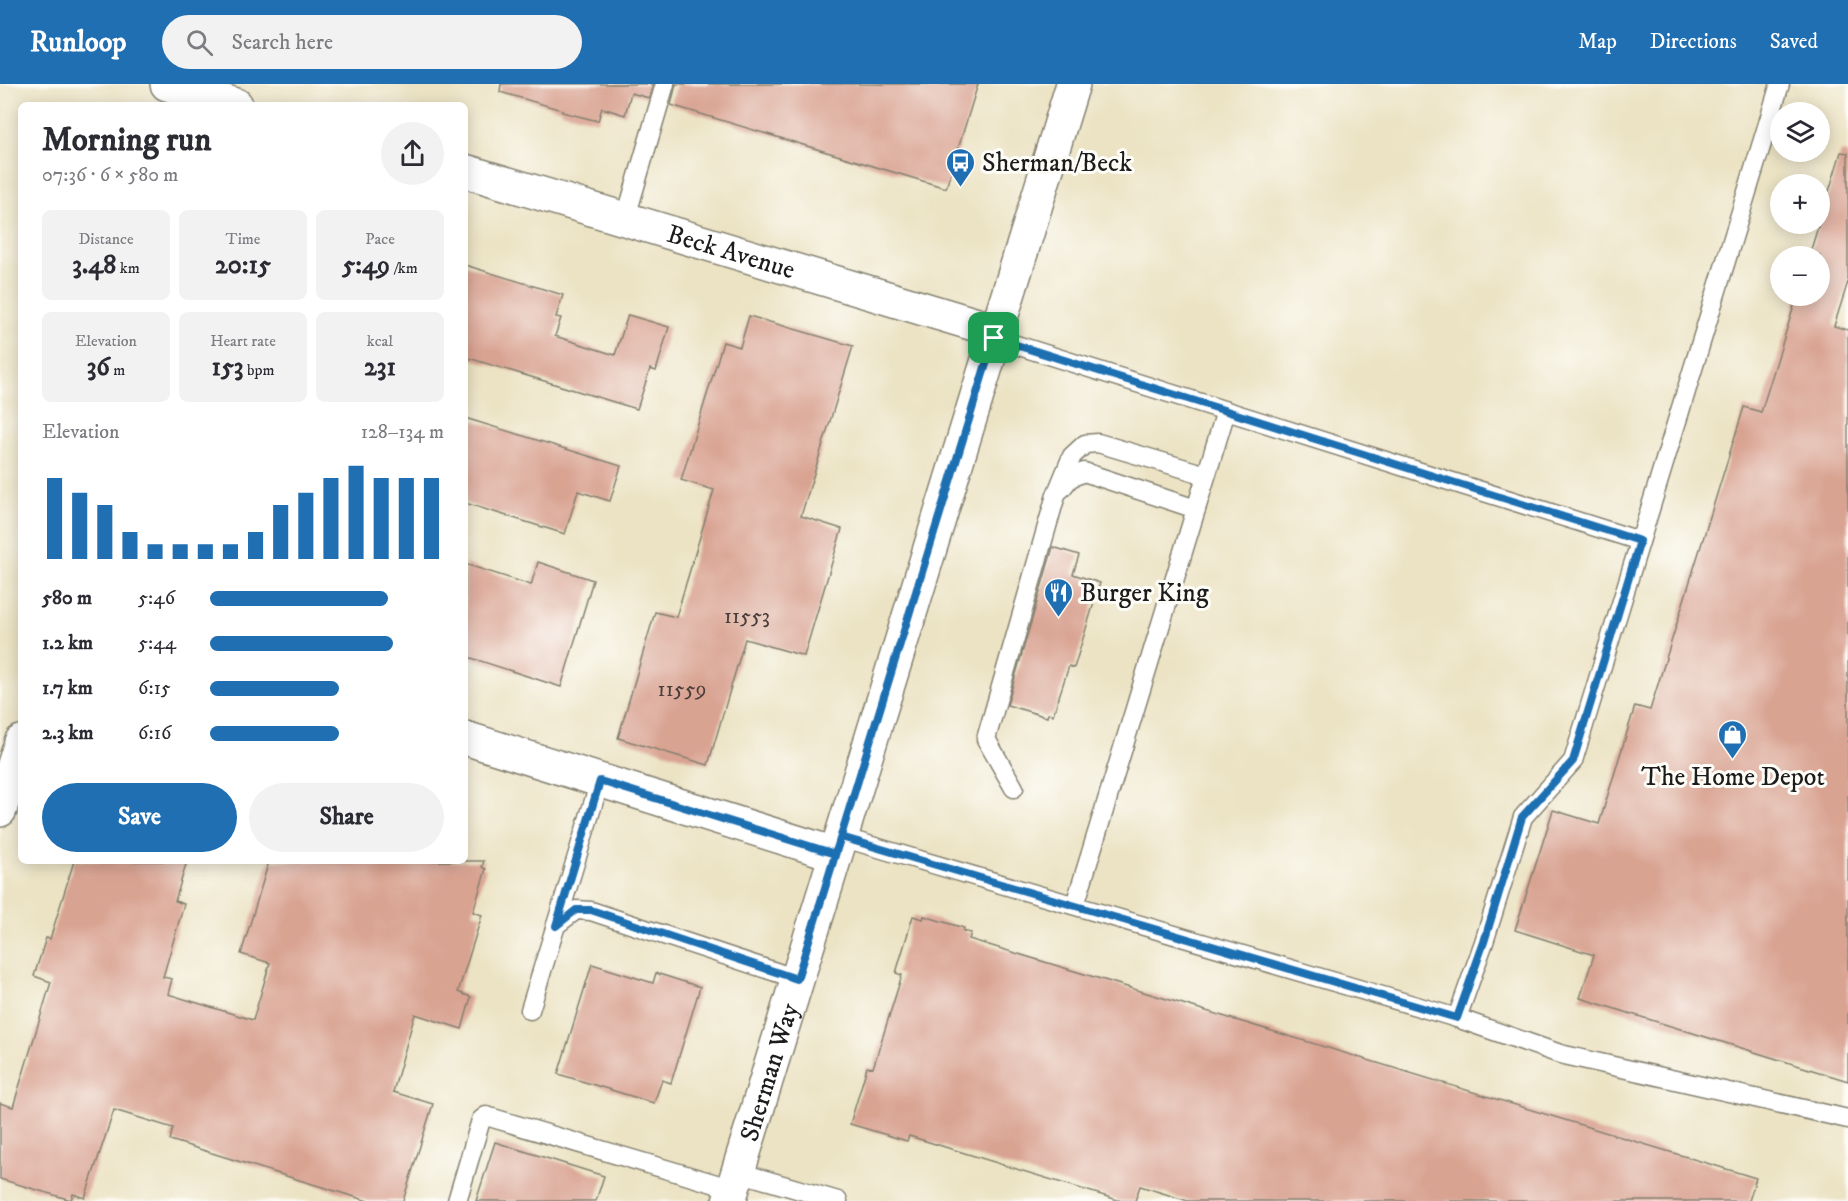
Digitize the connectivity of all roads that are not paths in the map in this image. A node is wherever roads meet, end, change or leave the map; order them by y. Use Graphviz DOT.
graph roads {
  1 [pos="167,84"];
  2 [pos="665,84"];
  3 [pos="1073,84"];
  4 [pos="1780,84"];
  5 [pos="220,102"];
  6 [pos="468,172"];
  7 [pos="626,218"];
  8 [pos="995,334"];
  9 [pos="1226,411"];
  10 [pos="1206,475"];
  11 [pos="1056,495"];
  12 [pos="1196,509"];
  13 [pos="1640,541"];
  14 [pos="468,739"];
  15 [pos="18,751"];
  16 [pos="600,781"];
  17 [pos="1014,788"];
  18 [pos="0,810"];
  19 [pos="838,846"];
  20 [pos="1075,905"];
  21 [pos="556,926"];
  22 [pos="797,979"];
  23 [pos="530,1010"];
  24 [pos="1457,1018"];
  25 [pos="1848,1119"];
  26 [pos="733,1187"];
  27 [pos="457,1201"];
  28 [pos="838,1201"];
  1 -- 5 [label="main road"];
  2 -- 7 [label="lane"];
  3 -- 8 [label="main road, Sherman Way"];
  4 -- 13 [label="lane"];
  6 -- 7 [label="main road, Beck Avenue"];
  7 -- 8 [label="main road, Beck Avenue"];
  8 -- 9 [label="lane"];
  8 -- 19 [label="main road, Sherman Way"];
  9 -- 10 [label="lane"];
  9 -- 13 [label="lane"];
  10 -- 11 [label="lane"];
  10 -- 12 [label="lane"];
  11 -- 12 [label="lane"];
  11 -- 17 [label="lane"];
  12 -- 20 [label="lane"];
  13 -- 24 [label="lane"];
  14 -- 16 [label="main road"];
  15 -- 18 [label="main road"];
  16 -- 19 [label="main road"];
  16 -- 21 [label="lane"];
  19 -- 20 [label="lane"];
  19 -- 22 [label="main road, Sherman Way"];
  20 -- 24 [label="lane"];
  21 -- 22 [label="lane"];
  21 -- 23 [label="lane"];
  22 -- 26 [label="main road, Sherman Way"];
  24 -- 25 [label="lane"];
  26 -- 27 [label="lane"];
  26 -- 28 [label="lane"];
}
